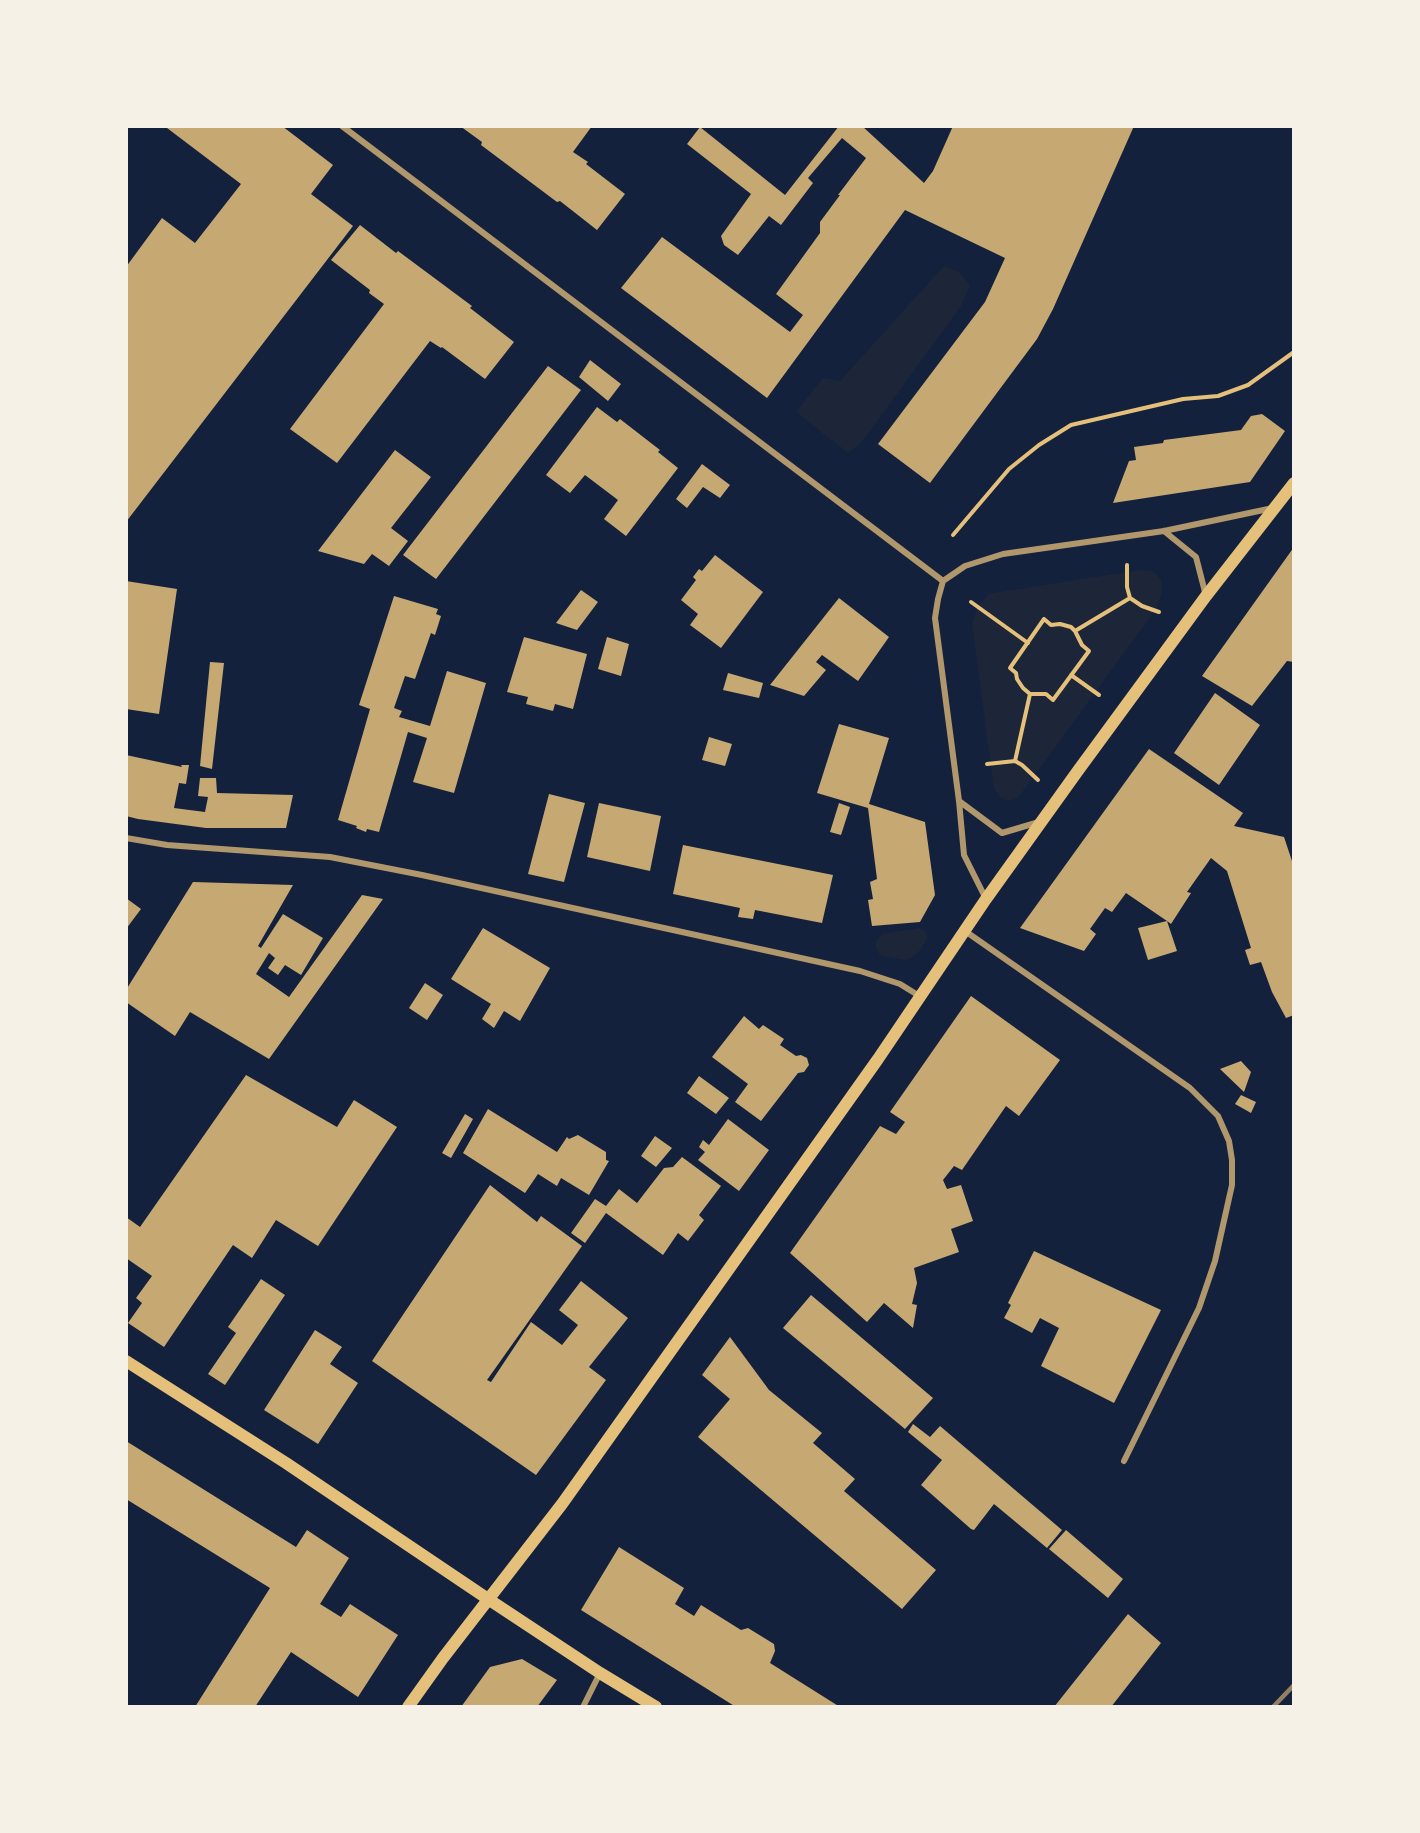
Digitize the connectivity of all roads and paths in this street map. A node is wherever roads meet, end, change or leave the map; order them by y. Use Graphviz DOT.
graph roads {
  1 [pos="342,126"];
  2 [pos="1294,352"];
  3 [pos="1294,483"];
  4 [pos="1274,508"];
  5 [pos="1164,531"];
  6 [pos="953,535"];
  7 [pos="1127,565"];
  8 [pos="943,581"];
  9 [pos="1206,596"];
  10 [pos="1130,598"];
  11 [pos="971,602"];
  12 [pos="1159,612"];
  13 [pos="1076,632"];
  14 [pos="1028,643"];
  15 [pos="1071,675"];
  16 [pos="1030,694"];
  17 [pos="1099,695"];
  18 [pos="1015,761"];
  19 [pos="987,764"];
  20 [pos="1038,780"];
  21 [pos="959,801"];
  22 [pos="1042,821"];
  23 [pos="126,838"];
  24 [pos="986,899"];
  25 [pos="965,931"];
  26 [pos="921,997"];
  27 [pos="126,1361"];
  28 [pos="1124,1461"];
  29 [pos="488,1599"];
  30 [pos="600,1673"];
  31 [pos="408,1707"];
  32 [pos="583,1707"];
  33 [pos="656,1707"];
  1 -- 8 [label="street"];
  2 -- 6 [label="path"];
  3 -- 4 [label="main road"];
  4 -- 5 [label="street"];
  4 -- 9 [label="main road"];
  5 -- 8 [label="street"];
  5 -- 9 [label="street"];
  7 -- 10 [label="path"];
  8 -- 21 [label="street"];
  9 -- 22 [label="main road"];
  10 -- 12 [label="path"];
  10 -- 13 [label="path"];
  11 -- 14 [label="path"];
  13 -- 14 [label="path"];
  13 -- 15 [label="path"];
  14 -- 16 [label="path"];
  15 -- 16 [label="path"];
  15 -- 17 [label="path"];
  16 -- 18 [label="path"];
  18 -- 19 [label="path"];
  18 -- 20 [label="path"];
  21 -- 22 [label="street"];
  21 -- 24 [label="street"];
  22 -- 24 [label="main road"];
  23 -- 26 [label="street"];
  24 -- 25 [label="main road"];
  25 -- 26 [label="main road"];
  25 -- 28 [label="street"];
  26 -- 29 [label="main road"];
  27 -- 29 [label="main road"];
  29 -- 30 [label="main road"];
  29 -- 31 [label="main road"];
  30 -- 32 [label="street"];
  30 -- 33 [label="main road"];
}
